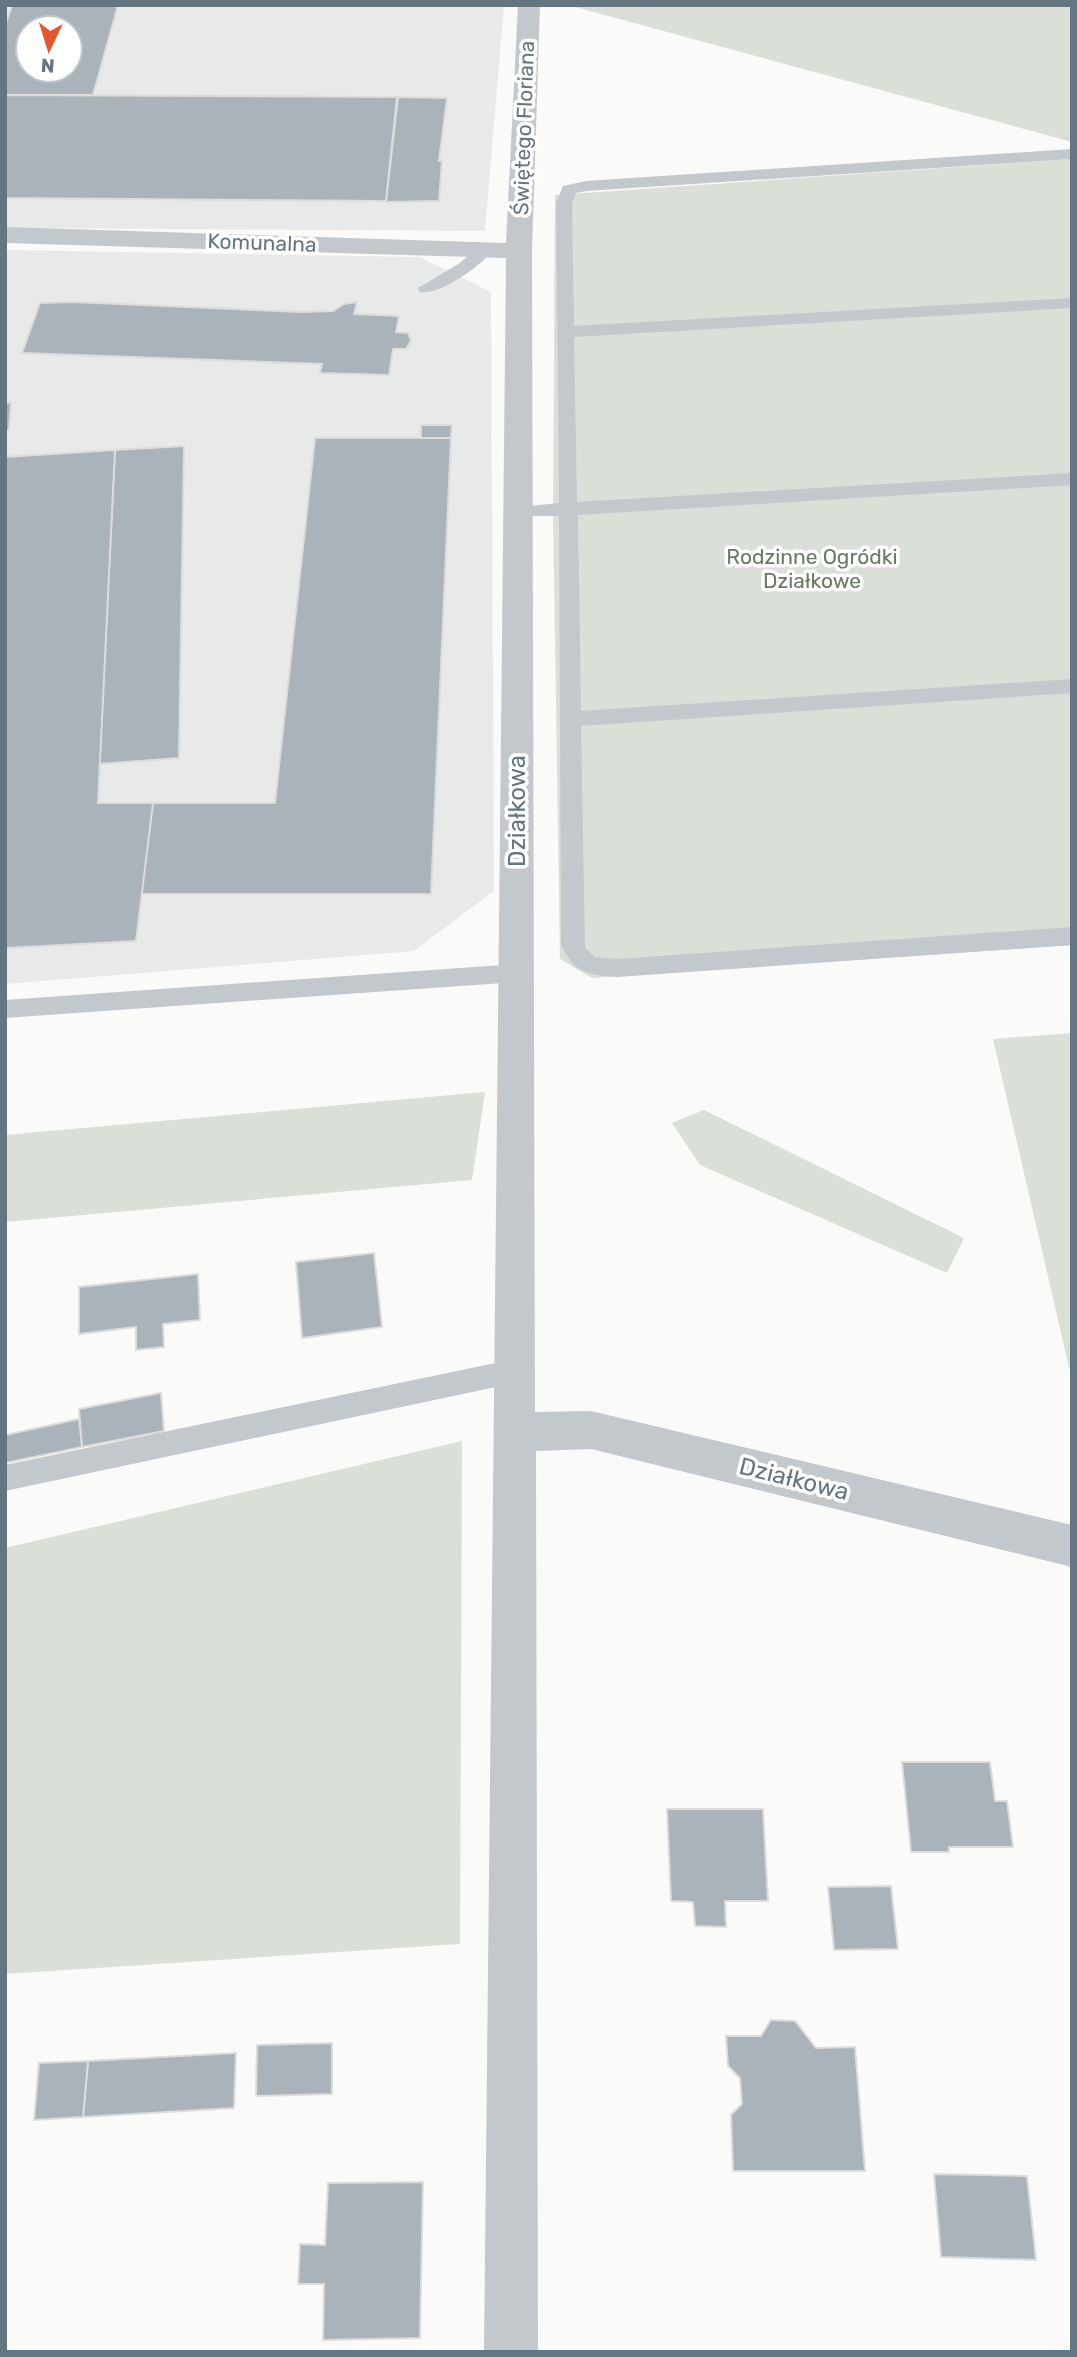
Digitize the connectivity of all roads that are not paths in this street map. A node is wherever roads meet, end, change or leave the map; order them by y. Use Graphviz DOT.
graph roads {
  1 [pos="529,5"];
  2 [pos="1072,155"];
  3 [pos="5,235"];
  4 [pos="485,250"];
  5 [pos="519,251"];
  6 [pos="426,288"];
  7 [pos="1072,303"];
  8 [pos="565,332"];
  9 [pos="1072,479"];
  10 [pos="568,509"];
  11 [pos="518,512"];
  12 [pos="1072,686"];
  13 [pos="573,719"];
  14 [pos="1072,936"];
  15 [pos="516,973"];
  16 [pos="5,1009"];
  17 [pos="515,1371"];
  18 [pos="515,1432"];
  19 [pos="5,1478"];
  20 [pos="1072,1546"];
  21 [pos="511,2352"];
  1 -- 5 [label="street, Świętego Floriana"];
  2 -- 8 [label="lane"];
  3 -- 4 [label="street, Komunalna"];
  4 -- 5 [label="street, Komunalna"];
  4 -- 6 [label="lane"];
  5 -- 11 [label="street, Działkowa"];
  7 -- 8 [label="lane"];
  8 -- 10 [label="lane"];
  9 -- 10 [label="lane"];
  10 -- 11 [label="lane"];
  10 -- 13 [label="lane"];
  11 -- 15 [label="street, Działkowa"];
  12 -- 13 [label="lane"];
  13 -- 14 [label="lane"];
  15 -- 16 [label="lane"];
  15 -- 17 [label="street, Działkowa"];
  17 -- 18 [label="street, Działkowa"];
  17 -- 19 [label="lane"];
  18 -- 20 [label="street, Działkowa"];
  18 -- 21 [label="street, Działkowa"];
}
